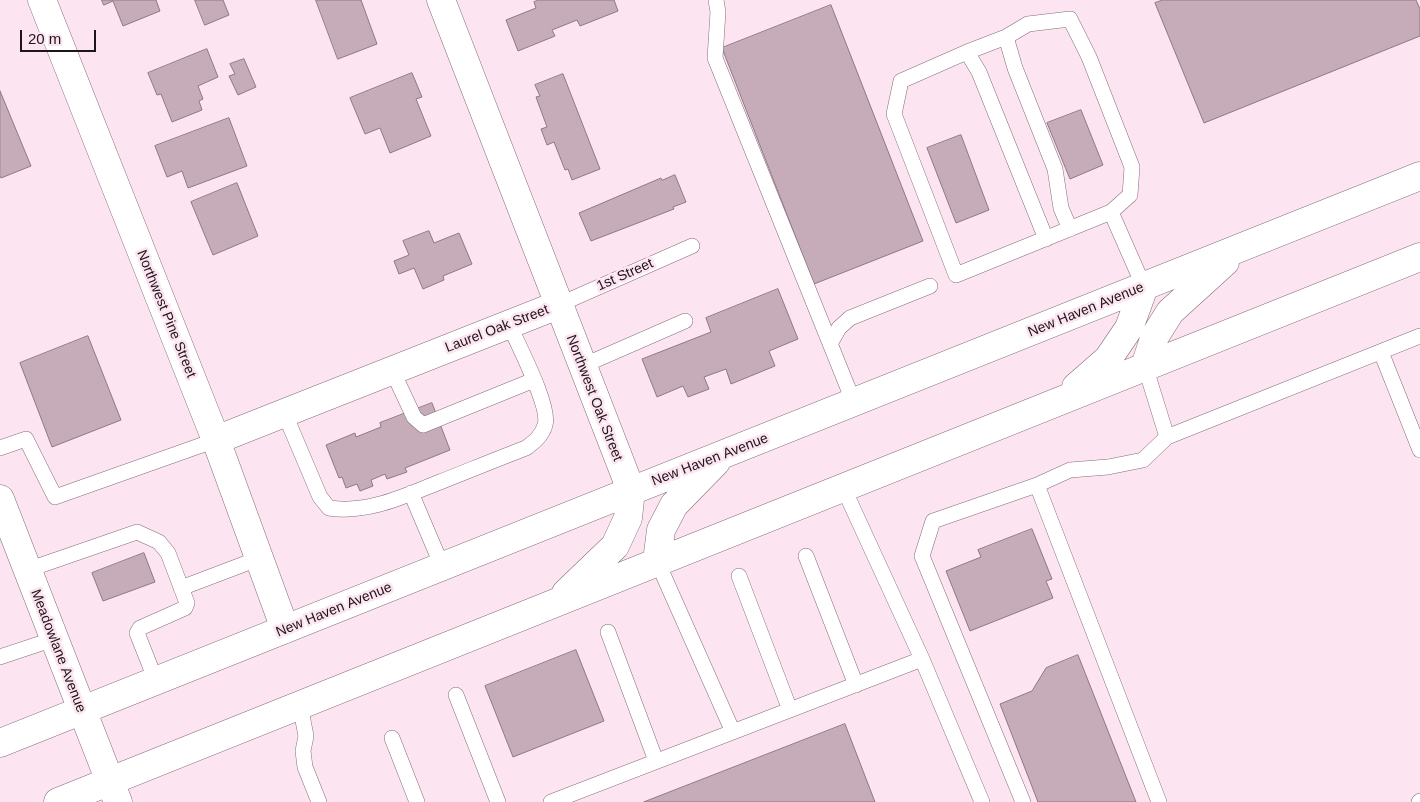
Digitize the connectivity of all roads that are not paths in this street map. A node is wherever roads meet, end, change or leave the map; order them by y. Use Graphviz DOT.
graph roads {
  1 [pos="42,0"];
  2 [pos="441,0"];
  3 [pos="716,0"];
  4 [pos="1006,37"];
  5 [pos="967,52"];
  6 [pos="1420,176"];
  7 [pos="1111,212"];
  8 [pos="1070,229"];
  9 [pos="1046,238"];
  10 [pos="692,246"];
  11 [pos="1239,249"];
  12 [pos="1420,257"];
  13 [pos="930,286"];
  14 [pos="1144,287"];
  15 [pos="558,305"];
  16 [pos="685,321"];
  17 [pos="509,324"];
  18 [pos="1420,336"];
  19 [pos="830,342"];
  20 [pos="1382,352"];
  21 [pos="582,366"];
  22 [pos="1145,366"];
  23 [pos="392,370"];
  24 [pos="534,380"];
  25 [pos="854,403"];
  26 [pos="1055,404"];
  27 [pos="284,412"];
  28 [pos="1167,438"];
  29 [pos="216,440"];
  30 [pos="0,448"];
  31 [pos="1420,450"];
  32 [pos="722,455"];
  33 [pos="1038,485"];
  34 [pos="843,487"];
  35 [pos="631,490"];
  36 [pos="411,493"];
  37 [pos="0,499"];
  38 [pos="806,556"];
  39 [pos="260,558"];
  40 [pos="657,561"];
  41 [pos="442,566"];
  42 [pos="27,570"];
  43 [pos="739,576"];
  44 [pos="181,588"];
  45 [pos="554,604"];
  46 [pos="286,629"];
  47 [pos="608,632"];
  48 [pos="54,638"];
  49 [pos="0,657"];
  50 [pos="922,659"];
  51 [pos="156,681"];
  52 [pos="856,685"];
  53 [pos="456,695"];
  54 [pos="300,705"];
  55 [pos="790,710"];
  56 [pos="81,711"];
  57 [pos="733,732"];
  58 [pos="392,738"];
  59 [pos="0,743"];
  60 [pos="656,761"];
  61 [pos="114,792"];
  62 [pos="58,802"];
  63 [pos="319,802"];
  64 [pos="416,802"];
  65 [pos="498,802"];
  66 [pos="551,802"];
  67 [pos="982,802"];
  68 [pos="1023,802"];
  69 [pos="1159,802"];
  1 -- 29 [label="main road, Northwest Pine Street"];
  2 -- 15 [label="main road, Laurel Oak Street"];
  3 -- 19 [label="lane"];
  4 -- 5 [label="lane"];
  4 -- 7 [label="lane"];
  4 -- 8 [label="lane"];
  5 -- 9 [label="lane"];
  5 -- 9 [label="lane"];
  6 -- 11 [label="main road, New Haven Avenue"];
  7 -- 8 [label="lane"];
  7 -- 14 [label="lane"];
  8 -- 9 [label="lane"];
  10 -- 15 [label="lane, 1st Street"];
  11 -- 14 [label="main road, New Haven Avenue"];
  11 -- 22 [label="main road"];
  12 -- 22 [label="main road"];
  13 -- 19 [label="lane"];
  14 -- 25 [label="main road, New Haven Avenue"];
  14 -- 26 [label="main road"];
  15 -- 17 [label="main road, Laurel Oak Street"];
  15 -- 21 [label="main road, Northwest Oak Street"];
  16 -- 21 [label="lane"];
  17 -- 23 [label="main road, Laurel Oak Street"];
  17 -- 24 [label="lane"];
  18 -- 20 [label="lane"];
  19 -- 25 [label="lane"];
  20 -- 28 [label="lane"];
  20 -- 31 [label="lane"];
  21 -- 35 [label="main road, Northwest Oak Street"];
  22 -- 26 [label="main road"];
  22 -- 28 [label="lane"];
  23 -- 24 [label="lane"];
  23 -- 27 [label="main road, Laurel Oak Street"];
  24 -- 36 [label="lane"];
  25 -- 32 [label="main road, New Haven Avenue"];
  26 -- 34 [label="main road"];
  27 -- 29 [label="main road, Laurel Oak Street"];
  27 -- 36 [label="lane"];
  28 -- 33 [label="lane"];
  29 -- 30 [label="lane"];
  29 -- 39 [label="main road, Northwest Pine Street"];
  32 -- 35 [label="main road, New Haven Avenue"];
  32 -- 40 [label="main road"];
  33 -- 68 [label="lane"];
  33 -- 69 [label="lane"];
  34 -- 40 [label="main road"];
  34 -- 50 [label="lane"];
  35 -- 41 [label="main road, New Haven Avenue"];
  35 -- 45 [label="main road"];
  36 -- 41 [label="lane"];
  37 -- 42 [label="main road, Meadowlane Avenue"];
  38 -- 52 [label="lane"];
  39 -- 44 [label="lane"];
  39 -- 46 [label="main road, Northwest Pine Street"];
  40 -- 45 [label="main road"];
  40 -- 57 [label="lane"];
  41 -- 46 [label="main road, New Haven Avenue"];
  42 -- 44 [label="lane"];
  42 -- 48 [label="main road, Meadowlane Avenue"];
  43 -- 55 [label="lane"];
  44 -- 51 [label="lane"];
  45 -- 54 [label="main road"];
  46 -- 51 [label="main road, New Haven Avenue"];
  47 -- 60 [label="lane"];
  48 -- 49 [label="lane"];
  48 -- 56 [label="main road, Meadowlane Avenue"];
  50 -- 52 [label="lane"];
  50 -- 67 [label="lane"];
  51 -- 56 [label="main road, New Haven Avenue"];
  52 -- 55 [label="lane"];
  53 -- 65 [label="lane"];
  54 -- 61 [label="main road"];
  54 -- 63 [label="lane"];
  55 -- 57 [label="lane"];
  56 -- 59 [label="main road, New Haven Avenue"];
  56 -- 61 [label="main road, Meadowlane Avenue"];
  57 -- 60 [label="lane"];
  58 -- 64 [label="lane"];
  60 -- 66 [label="lane"];
  61 -- 62 [label="main road"];
}
